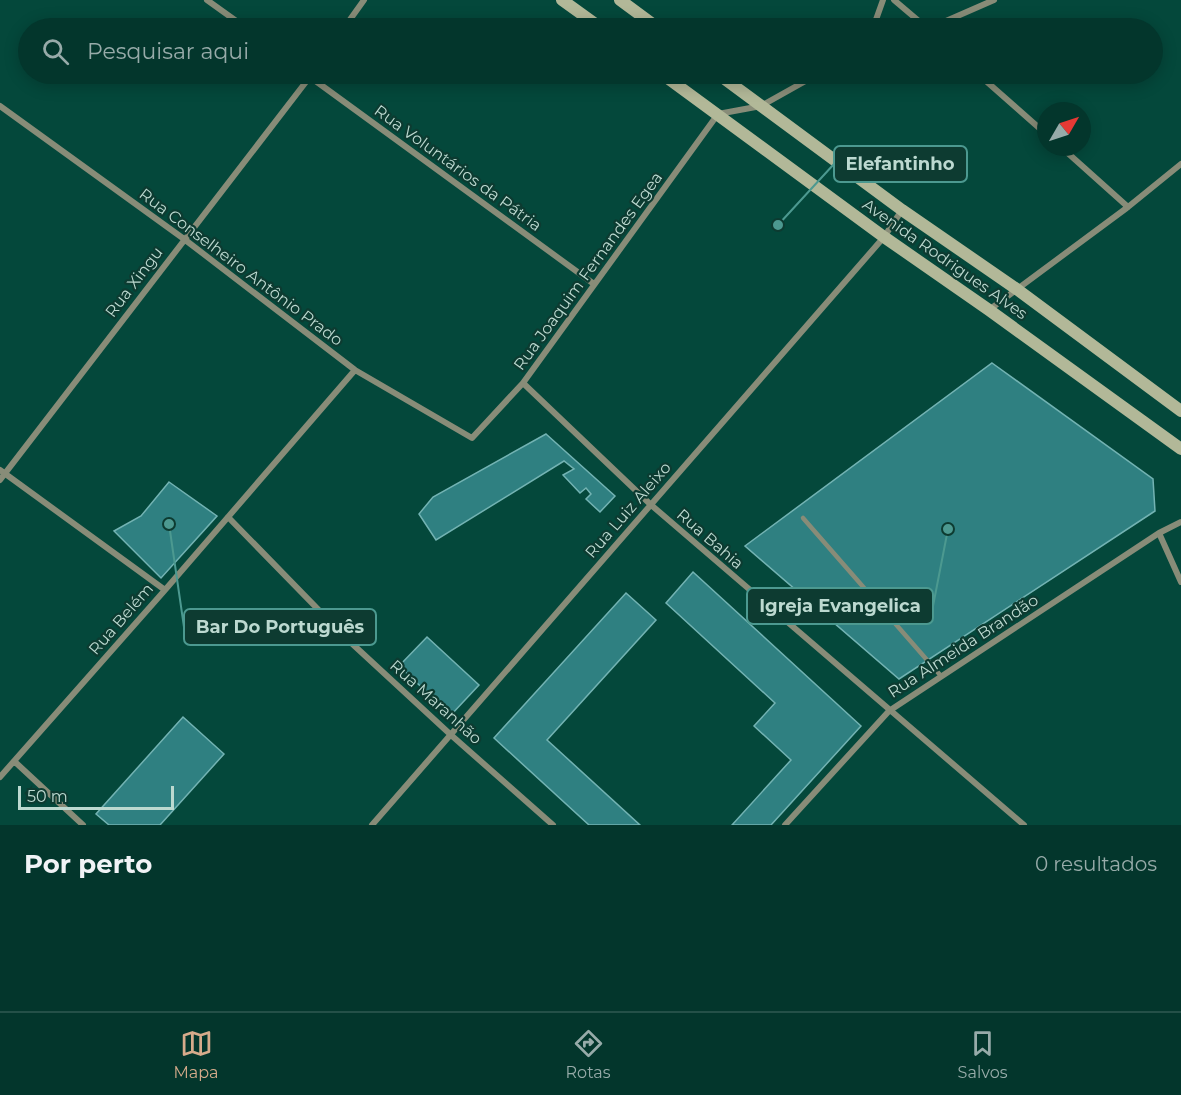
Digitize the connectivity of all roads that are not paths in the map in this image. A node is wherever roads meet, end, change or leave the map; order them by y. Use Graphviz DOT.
graph roads {
  1 [pos="207,0"];
  2 [pos="364,0"];
  3 [pos="562,0"];
  4 [pos="620,0"];
  5 [pos="883,0"];
  6 [pos="894,0"];
  7 [pos="994,0"];
  8 [pos="232,18"];
  9 [pos="351,18"];
  10 [pos="587,18"];
  11 [pos="644,18"];
  12 [pos="877,18"];
  13 [pos="916,18"];
  14 [pos="952,18"];
  15 [pos="301,84"];
  16 [pos="323,84"];
  17 [pos="676,84"];
  18 [pos="731,84"];
  19 [pos="800,84"];
  20 [pos="989,84"];
  21 [pos="0,106"];
  22 [pos="761,106"];
  23 [pos="718,114"];
  24 [pos="1037,126"];
  25 [pos="1071,156"];
  26 [pos="1181,164"];
  27 [pos="1128,207"];
  28 [pos="902,210"];
  29 [pos="884,237"];
  30 [pos="184,239"];
  31 [pos="594,284"];
  32 [pos="1018,290"];
  33 [pos="990,310"];
  34 [pos="355,370"];
  35 [pos="523,383"];
  36 [pos="1181,411"];
  37 [pos="472,438"];
  38 [pos="1181,449"];
  39 [pos="3,472"];
  40 [pos="0,480"];
  41 [pos="650,504"];
  42 [pos="228,517"];
  43 [pos="803,518"];
  44 [pos="1181,522"];
  45 [pos="1159,533"];
  46 [pos="1181,582"];
  47 [pos="165,590"];
  48 [pos="941,676"];
  49 [pos="889,711"];
  50 [pos="451,735"];
  51 [pos="14,761"];
  52 [pos="0,777"];
  53 [pos="83,825"];
  54 [pos="372,825"];
  55 [pos="553,825"];
  56 [pos="785,825"];
  57 [pos="1024,825"];
  1 -- 8 [label="street"];
  2 -- 9 [label="street"];
  3 -- 10 [label="main road"];
  4 -- 11 [label="main road"];
  5 -- 12 [label="street"];
  6 -- 13 [label="street"];
  7 -- 14 [label="street"];
  15 -- 30 [label="street, Rua Xingu"];
  16 -- 31 [label="street, Rua Voluntários da Pátria"];
  17 -- 23 [label="main road, Avenida Rodrigues Alves"];
  18 -- 22 [label="main road, Avenida Rodrigues Alves"];
  19 -- 22 [label="street"];
  20 -- 24 [label="street"];
  21 -- 30 [label="street, Rua Conselheiro Antônio Prado"];
  22 -- 23 [label="street"];
  22 -- 28 [label="main road, Avenida Rodrigues Alves"];
  23 -- 29 [label="main road, Avenida Rodrigues Alves"];
  23 -- 31 [label="street, Rua Joaquim Fernandes Egea"];
  25 -- 27 [label="street"];
  26 -- 27 [label="street"];
  27 -- 32 [label="street"];
  28 -- 29 [label="street, Rua Luiz Aleixo"];
  28 -- 32 [label="main road, Avenida Rodrigues Alves"];
  29 -- 33 [label="main road, Avenida Rodrigues Alves"];
  29 -- 41 [label="street, Rua Luiz Aleixo"];
  30 -- 34 [label="street, Rua Conselheiro Antônio Prado"];
  30 -- 39 [label="street, Rua Xingu"];
  31 -- 35 [label="street, Rua Joaquim Fernandes Egea"];
  32 -- 33 [label="street"];
  32 -- 36 [label="main road, Avenida Rodrigues Alves"];
  33 -- 38 [label="main road, Avenida Rodrigues Alves"];
  34 -- 37 [label="street, Rua Conselheiro Antônio Prado"];
  34 -- 42 [label="street, Rua Belém"];
  35 -- 37 [label="street, Rua Joaquim Fernandes Egea"];
  35 -- 41 [label="street, Rua Bahia"];
  39 -- 40 [label="street, Rua Xingu"];
  39 -- 47 [label="street"];
  41 -- 49 [label="street, Rua Bahia"];
  41 -- 50 [label="street, Rua Luiz Aleixo"];
  42 -- 47 [label="street, Rua Belém"];
  42 -- 50 [label="street, Rua Maranhão"];
  43 -- 48 [label="lane"];
  44 -- 45 [label="street, Rua Almeida Brandão"];
  45 -- 46 [label="street"];
  45 -- 48 [label="street, Rua Almeida Brandão"];
  47 -- 51 [label="street, Rua Belém"];
  48 -- 49 [label="street, Rua Almeida Brandão"];
  49 -- 56 [label="street, Rua Almeida Brandão"];
  49 -- 57 [label="street, Rua Bahia"];
  50 -- 54 [label="street, Rua Luiz Aleixo"];
  50 -- 55 [label="street, Rua Maranhão"];
  51 -- 52 [label="street, Rua Belém"];
  51 -- 53 [label="street"];
}
